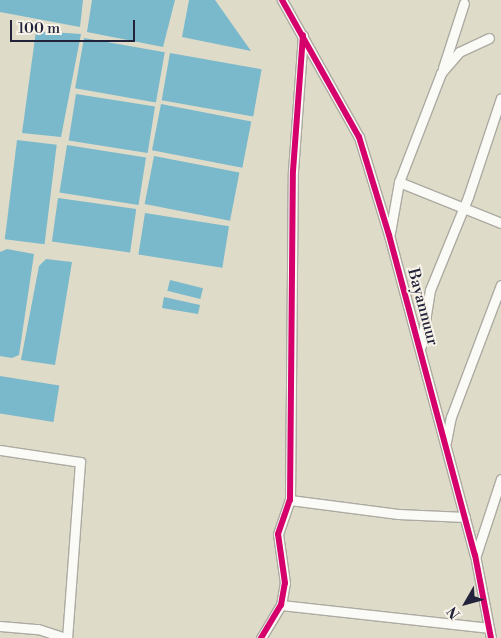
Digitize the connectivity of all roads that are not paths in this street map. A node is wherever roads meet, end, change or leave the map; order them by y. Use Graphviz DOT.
graph roads {
  1 [pos="282,0"];
  2 [pos="464,3"];
  3 [pos="303,35"];
  4 [pos="489,38"];
  5 [pos="441,74"];
  6 [pos="501,98"];
  7 [pos="399,182"];
  8 [pos="462,208"];
  9 [pos="501,223"];
  10 [pos="390,235"];
  11 [pos="501,285"];
  12 [pos="421,352"];
  13 [pos="446,445"];
  14 [pos="0,450"];
  15 [pos="501,479"];
  16 [pos="290,500"];
  17 [pos="465,517"];
  18 [pos="475,555"];
  19 [pos="281,605"];
  20 [pos="0,626"];
  21 [pos="488,628"];
  22 [pos="66,638"];
  23 [pos="261,638"];
  24 [pos="491,638"];
  1 -- 3 [label="street, Bayannuur"];
  2 -- 5 [label="street"];
  3 -- 10 [label="street, Bayannuur"];
  3 -- 16 [label="street"];
  4 -- 5 [label="street"];
  5 -- 7 [label="street"];
  6 -- 8 [label="street"];
  7 -- 8 [label="street"];
  7 -- 10 [label="street"];
  8 -- 9 [label="street"];
  8 -- 12 [label="street"];
  10 -- 12 [label="street, Bayannuur"];
  11 -- 13 [label="street"];
  12 -- 13 [label="street, Bayannuur"];
  13 -- 17 [label="street, Bayannuur"];
  14 -- 22 [label="street"];
  15 -- 18 [label="street"];
  16 -- 17 [label="street"];
  16 -- 19 [label="street"];
  17 -- 18 [label="street, Bayannuur"];
  18 -- 21 [label="street, Bayannuur"];
  19 -- 21 [label="street"];
  19 -- 23 [label="street"];
  20 -- 22 [label="street"];
  21 -- 24 [label="street, Bayannuur"];
}
